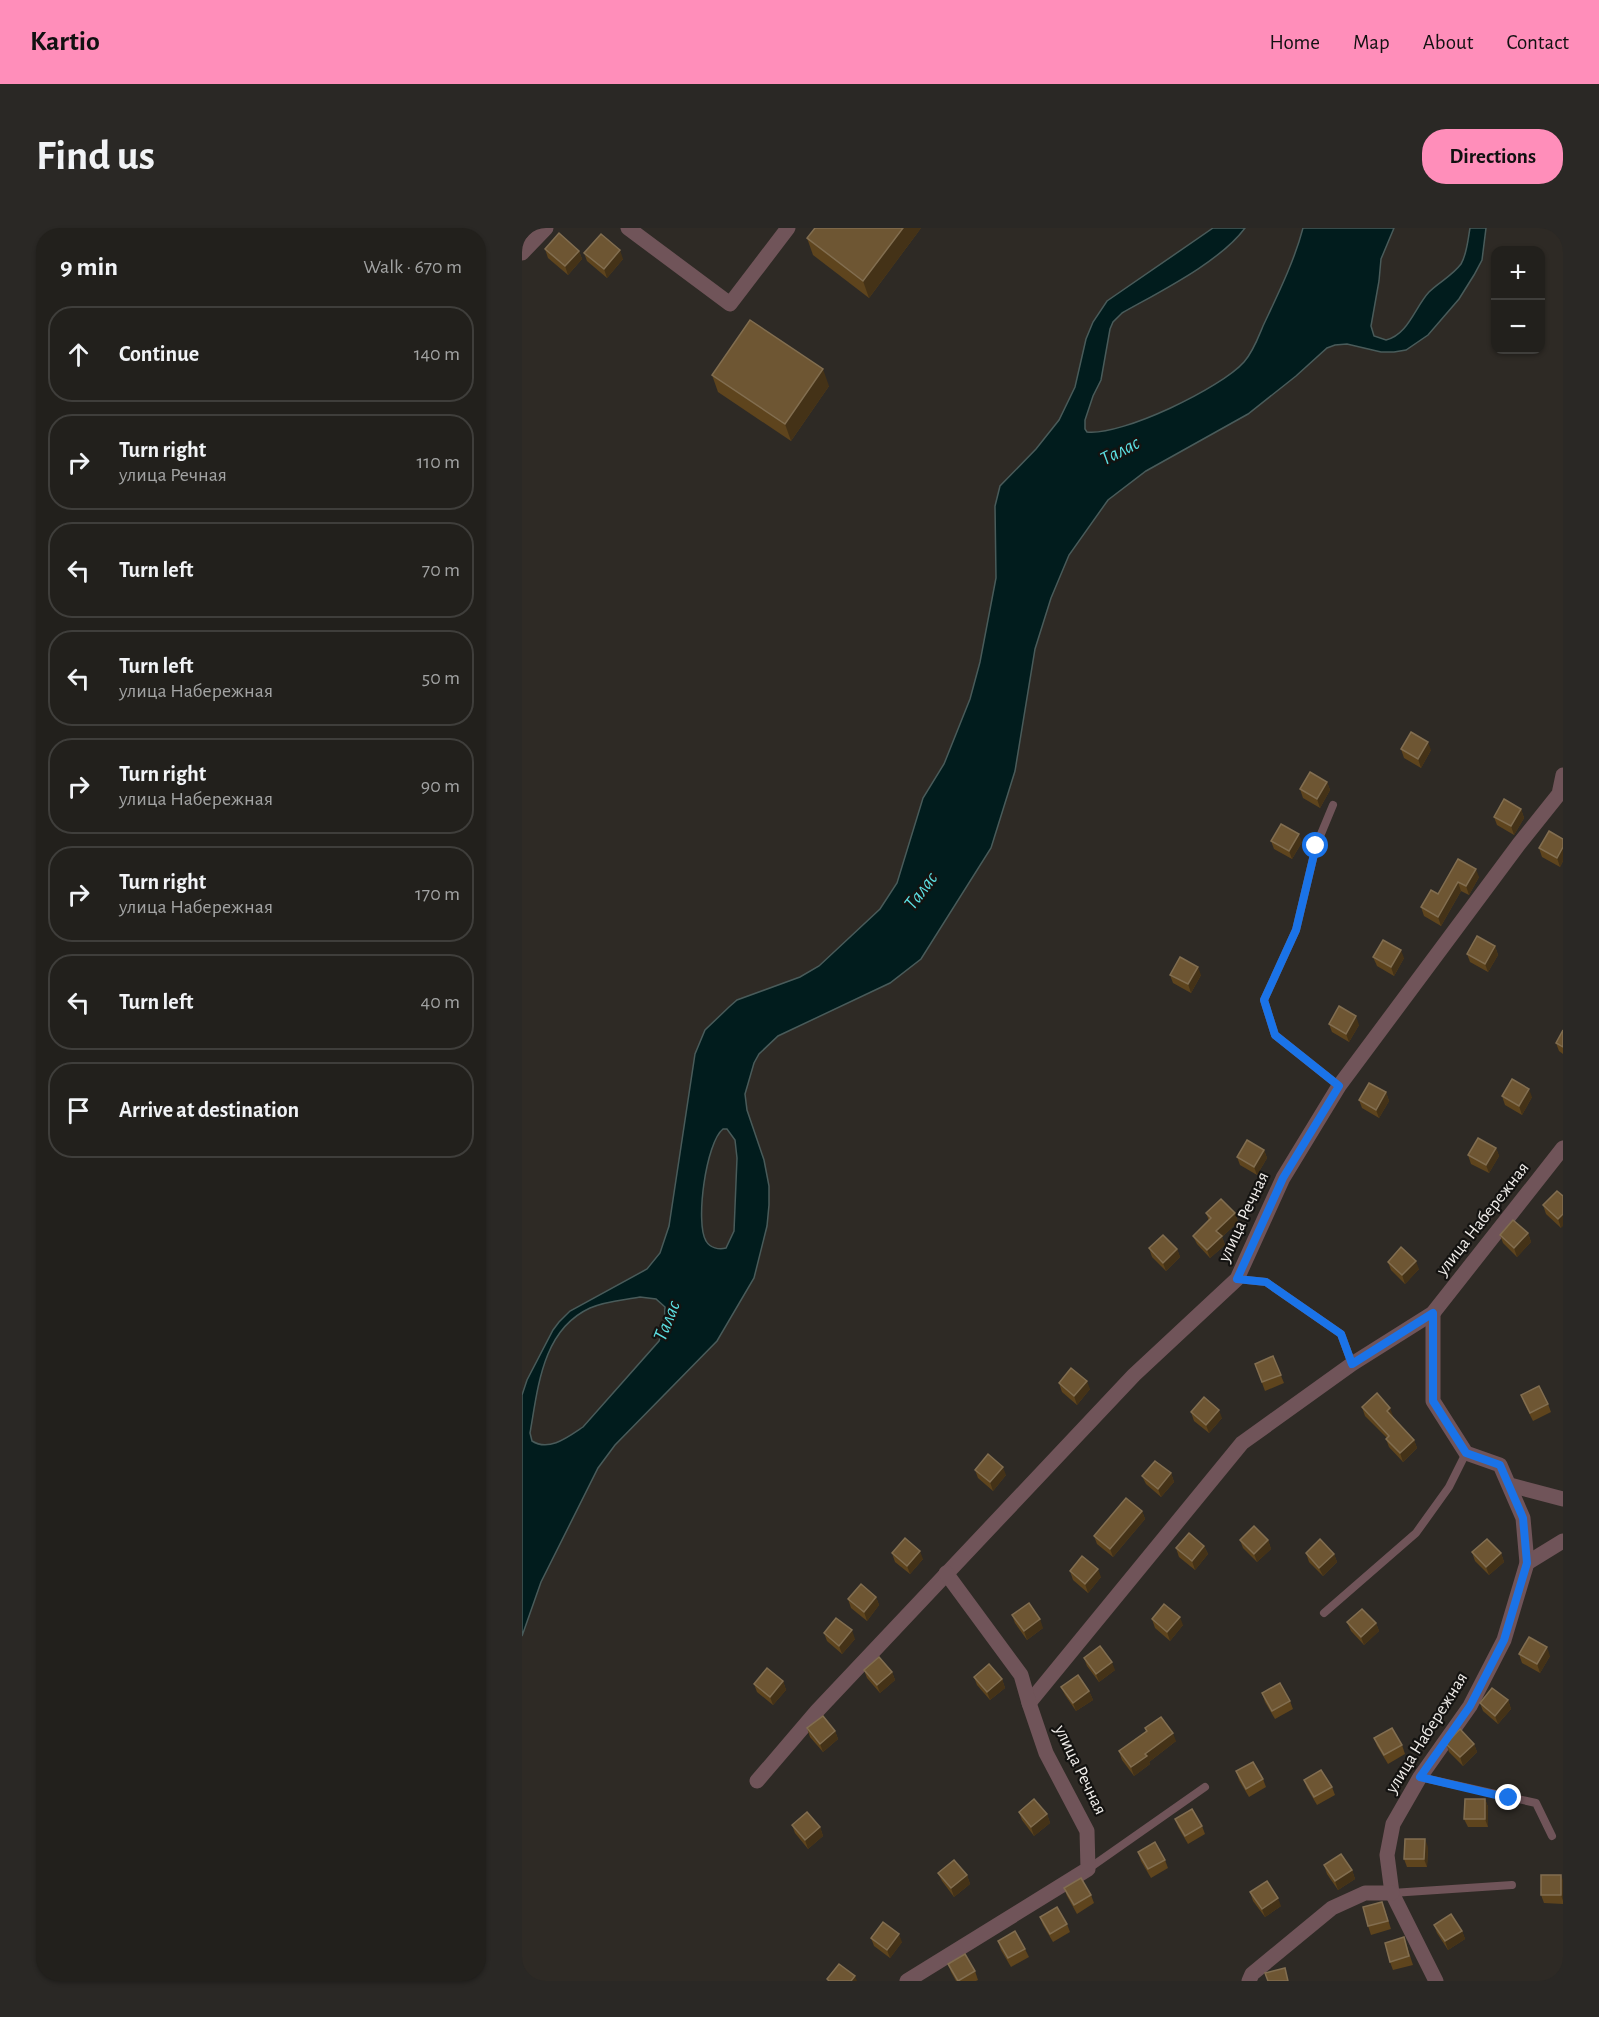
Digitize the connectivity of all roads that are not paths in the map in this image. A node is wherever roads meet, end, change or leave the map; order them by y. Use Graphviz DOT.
graph roads {
  1 [pos="546,228"];
  2 [pos="628,228"];
  3 [pos="788,228"];
  4 [pos="522,253"];
  5 [pos="1563,775"];
  6 [pos="1333,805"];
  7 [pos="1339,1086"];
  8 [pos="1563,1148"];
  9 [pos="1237,1279"];
  10 [pos="1433,1313"];
  11 [pos="1352,1364"];
  12 [pos="1466,1453"];
  13 [pos="1510,1485"];
  14 [pos="1563,1498"];
  15 [pos="1563,1541"];
  16 [pos="1527,1563"];
  17 [pos="946,1573"];
  18 [pos="1324,1613"];
  19 [pos="1029,1703"];
  20 [pos="1420,1777"];
  21 [pos="757,1781"];
  22 [pos="1205,1787"];
  23 [pos="1552,1836"];
  24 [pos="1088,1869"];
  25 [pos="1512,1885"];
  26 [pos="1392,1893"];
  27 [pos="906,1981"];
  28 [pos="1249,1981"];
  29 [pos="1436,1981"];
  1 -- 4 [label="street"];
  2 -- 3 [label="street"];
  5 -- 7 [label="street, улица Речная"];
  6 -- 7 [label="lane"];
  7 -- 9 [label="street, улица Речная"];
  8 -- 10 [label="street, улица Набережная"];
  9 -- 11 [label="lane"];
  9 -- 17 [label="street, улица Речная"];
  10 -- 11 [label="street, улица Набережная"];
  10 -- 12 [label="street"];
  11 -- 19 [label="street, улица Набережная"];
  12 -- 13 [label="street, улица Набережная"];
  12 -- 18 [label="lane"];
  13 -- 14 [label="street"];
  13 -- 16 [label="street, улица Набережная"];
  15 -- 16 [label="street"];
  16 -- 20 [label="street, улица Набережная"];
  17 -- 19 [label="street, улица Речная"];
  17 -- 21 [label="street, улица Речная"];
  19 -- 24 [label="street, улица Речная"];
  20 -- 23 [label="lane"];
  20 -- 26 [label="street, улица Набережная"];
  22 -- 24 [label="lane"];
  24 -- 27 [label="street"];
  25 -- 26 [label="lane"];
  26 -- 28 [label="street"];
  26 -- 29 [label="street, улица Набережная"];
}
